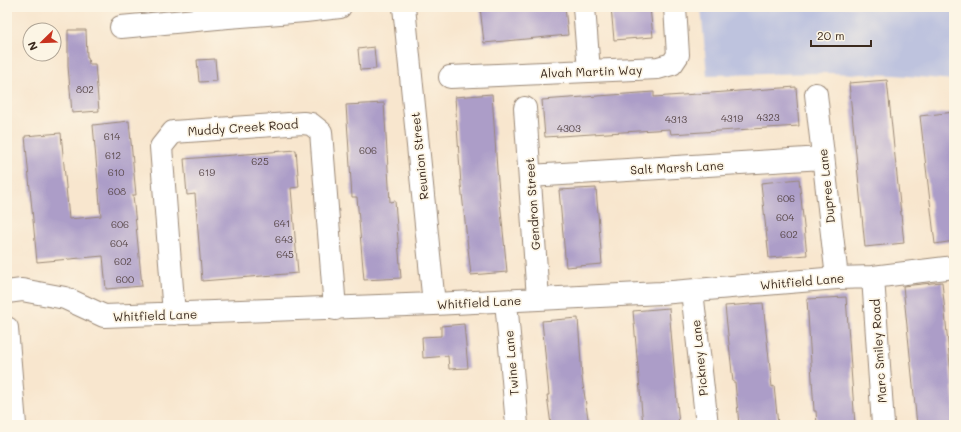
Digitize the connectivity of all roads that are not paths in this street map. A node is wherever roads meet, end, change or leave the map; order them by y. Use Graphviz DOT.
graph roads {
  1 [pos="340,7"];
  2 [pos="404,7"];
  3 [pos="584,7"];
  4 [pos="675,7"];
  5 [pos="121,27"];
  6 [pos="589,71"];
  7 [pos="450,77"];
  8 [pos="816,94"];
  9 [pos="526,108"];
  10 [pos="823,158"];
  11 [pos="530,176"];
  12 [pos="954,267"];
  13 [pos="873,277"];
  14 [pos="837,278"];
  15 [pos="692,291"];
  16 [pos="7,292"];
  17 [pos="538,299"];
  18 [pos="506,301"];
  19 [pos="434,304"];
  20 [pos="335,308"];
  21 [pos="174,314"];
  22 [pos="7,328"];
  23 [pos="15,425"];
  24 [pos="517,425"];
  25 [pos="707,425"];
  26 [pos="883,425"];
  1 -- 5 [label="street"];
  2 -- 19 [label="street, Reunion Street"];
  3 -- 6 [label="street"];
  4 -- 6 [label="street, Alvah Martin Way"];
  6 -- 7 [label="street, Alvah Martin Way"];
  8 -- 10 [label="street, Dupree Lane"];
  9 -- 11 [label="street, Gendron Street"];
  10 -- 11 [label="street, Salt Marsh Lane"];
  10 -- 14 [label="street, Dupree Lane"];
  11 -- 17 [label="street, Gendron Street"];
  12 -- 13 [label="street, Whitfield Lane"];
  13 -- 14 [label="street, Whitfield Lane"];
  13 -- 26 [label="street, Marc Smiley Road"];
  14 -- 15 [label="street, Whitfield Lane"];
  15 -- 17 [label="street, Whitfield Lane"];
  15 -- 25 [label="street, Pickney Lane"];
  16 -- 21 [label="street, Whitfield Lane"];
  17 -- 18 [label="street, Whitfield Lane"];
  18 -- 19 [label="street, Whitfield Lane"];
  18 -- 24 [label="street, Twine Lane"];
  19 -- 20 [label="street, Whitfield Lane"];
  20 -- 21 [label="street, Whitfield Lane"];
  20 -- 21 [label="street, Muddy Creek Road"];
  22 -- 23 [label="street"];
}
